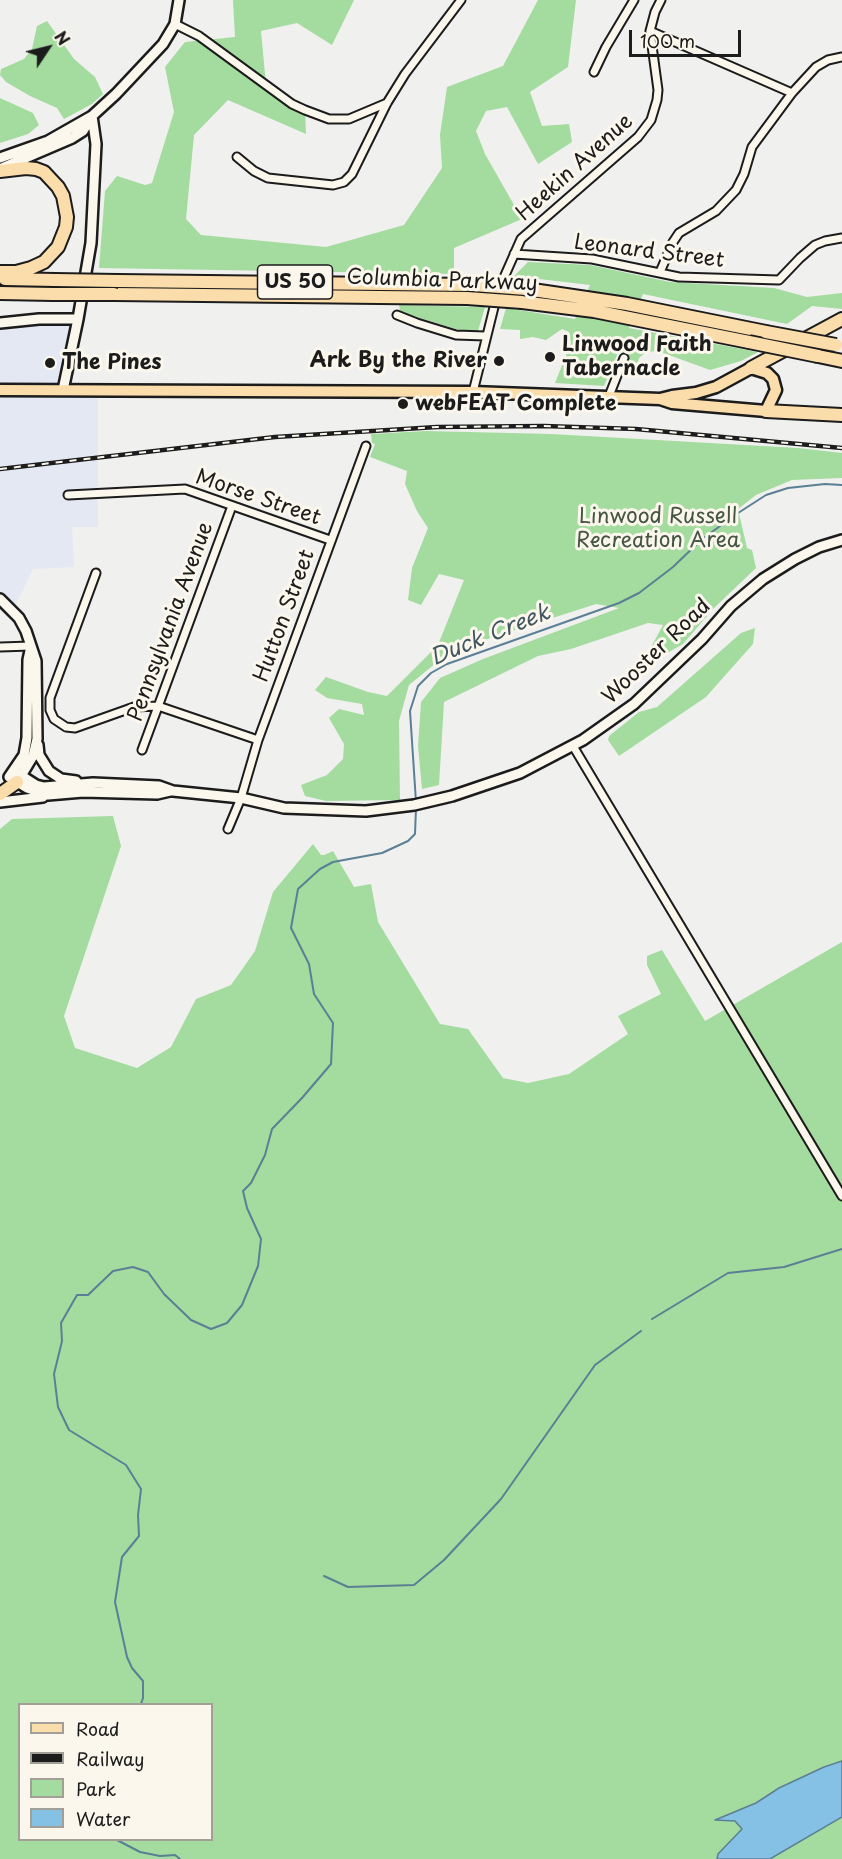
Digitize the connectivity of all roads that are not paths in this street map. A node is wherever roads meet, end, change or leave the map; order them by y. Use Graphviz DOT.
graph roads {
  1 [pos="178,0"];
  2 [pos="461,0"];
  3 [pos="634,0"];
  4 [pos="661,0"];
  5 [pos="175,24"];
  6 [pos="650,31"];
  7 [pos="842,57"];
  8 [pos="594,72"];
  9 [pos="792,93"];
  10 [pos="387,103"];
  11 [pos="92,116"];
  12 [pos="237,157"];
  13 [pos="0,158"];
  14 [pos="0,170"];
  15 [pos="842,238"];
  16 [pos="514,254"];
  17 [pos="0,272"];
  18 [pos="660,272"];
  19 [pos="0,279"];
  20 [pos="0,293"];
  21 [pos="397,315"];
  22 [pos="78,319"];
  23 [pos="842,319"];
  24 [pos="0,323"];
  25 [pos="485,336"];
  26 [pos="839,346"];
  27 [pos="624,358"];
  28 [pos="842,361"];
  29 [pos="751,368"];
  30 [pos="0,390"];
  31 [pos="63,390"];
  32 [pos="473,392"];
  33 [pos="609,396"];
  34 [pos="660,399"];
  35 [pos="766,411"];
  36 [pos="842,415"];
  37 [pos="366,446"];
  38 [pos="68,495"];
  39 [pos="232,506"];
  40 [pos="330,540"];
  41 [pos="842,540"];
  42 [pos="96,573"];
  43 [pos="0,599"];
  44 [pos="31,646"];
  45 [pos="0,647"];
  46 [pos="158,706"];
  47 [pos="37,740"];
  48 [pos="258,740"];
  49 [pos="573,746"];
  50 [pos="142,750"];
  51 [pos="12,778"];
  52 [pos="93,783"];
  53 [pos="173,791"];
  54 [pos="0,794"];
  55 [pos="48,795"];
  56 [pos="241,798"];
  57 [pos="0,802"];
  58 [pos="228,829"];
  59 [pos="842,1196"];
  1 -- 5 [label="street"];
  2 -- 10 [label="street"];
  3 -- 8 [label="street"];
  4 -- 6 [label="street, Heekin Avenue"];
  5 -- 10 [label="street"];
  5 -- 11 [label="street"];
  6 -- 9 [label="street"];
  6 -- 16 [label="street, Heekin Avenue"];
  7 -- 9 [label="street"];
  9 -- 18 [label="street"];
  10 -- 12 [label="street"];
  11 -- 13 [label="street"];
  11 -- 14 [label="street"];
  11 -- 22 [label="street"];
  14 -- 17 [label="highway"];
  15 -- 18 [label="street, Leonard Street"];
  16 -- 18 [label="street, Leonard Street"];
  16 -- 25 [label="street, Heekin Avenue"];
  19 -- 26 [label="highway, Columbia Parkway / US 50, bridge"];
  20 -- 28 [label="highway, Columbia Parkway / US 50, bridge"];
  21 -- 25 [label="street"];
  22 -- 24 [label="street"];
  22 -- 31 [label="street"];
  23 -- 29 [label="highway"];
  25 -- 32 [label="street, Heekin Avenue"];
  27 -- 33 [label="street"];
  29 -- 34 [label="main road"];
  29 -- 35 [label="main road"];
  30 -- 31 [label="main road"];
  31 -- 32 [label="main road"];
  32 -- 33 [label="main road"];
  33 -- 34 [label="main road"];
  34 -- 35 [label="main road"];
  35 -- 36 [label="highway"];
  37 -- 40 [label="street, Hutton Street"];
  38 -- 39 [label="street, Morse Street"];
  39 -- 40 [label="street, Morse Street"];
  39 -- 46 [label="street, Pennsylvania Avenue"];
  40 -- 48 [label="street, Hutton Street"];
  41 -- 49 [label="street, Wooster Road"];
  42 -- 46 [label="street"];
  43 -- 44 [label="street"];
  44 -- 45 [label="street"];
  44 -- 47 [label="street"];
  44 -- 51 [label="street"];
  46 -- 48 [label="street"];
  46 -- 50 [label="street, Pennsylvania Avenue"];
  47 -- 51 [label="street"];
  47 -- 52 [label="street"];
  48 -- 56 [label="street, Hutton Street"];
  49 -- 56 [label="street, Wooster Road"];
  49 -- 59 [label="street"];
  51 -- 52 [label="street, Wooster Road"];
  51 -- 54 [label="highway"];
  51 -- 55 [label="street, Wooster Road"];
  52 -- 53 [label="street, Wooster Road"];
  53 -- 55 [label="street, Wooster Road"];
  53 -- 56 [label="street, Wooster Road"];
  55 -- 57 [label="street"];
  56 -- 58 [label="street"];
}
